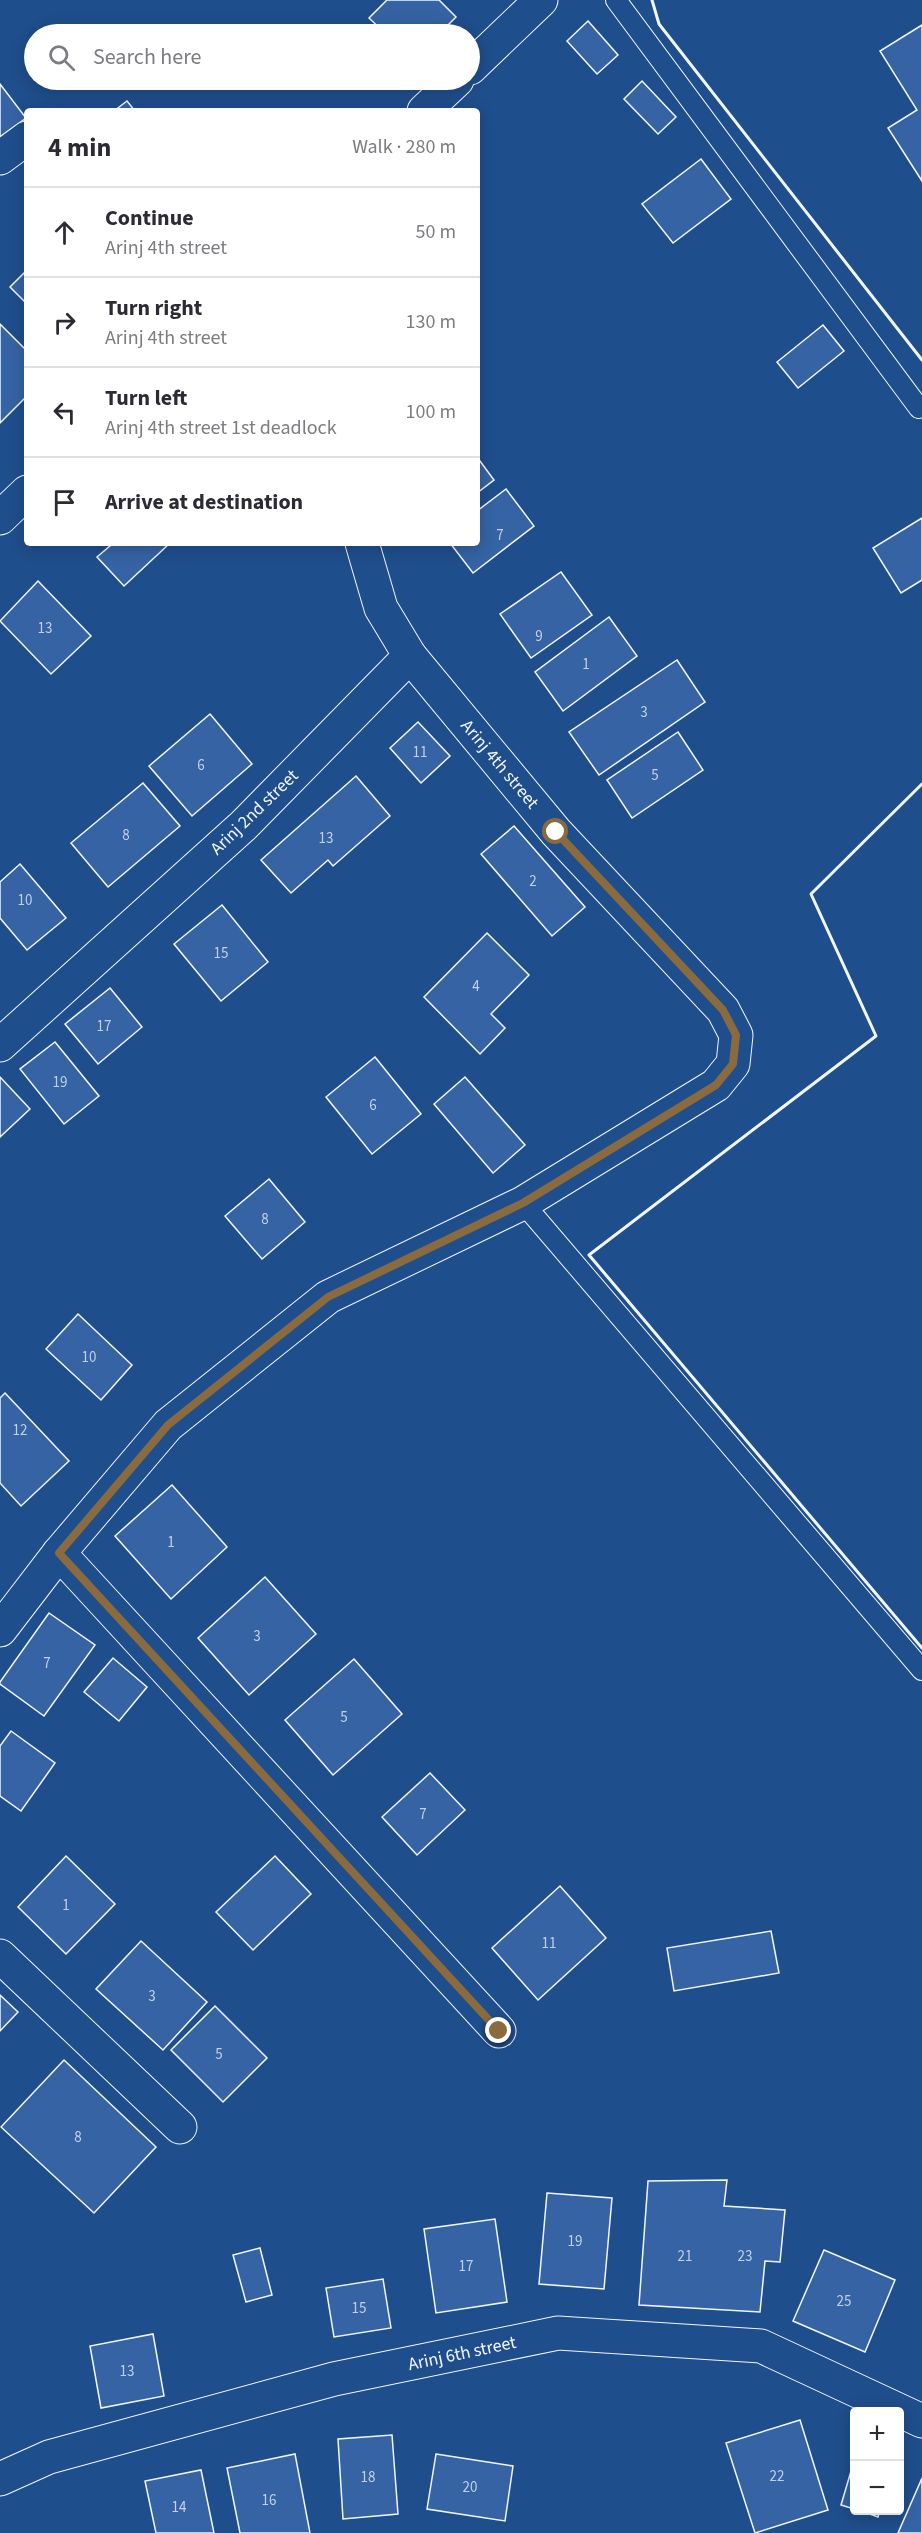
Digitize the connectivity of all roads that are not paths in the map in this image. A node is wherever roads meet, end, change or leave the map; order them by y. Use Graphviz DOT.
graph roads {
  1 [pos="541,0"];
  2 [pos="616,0"];
  3 [pos="480,58"];
  4 [pos="447,90"];
  5 [pos="427,108"];
  6 [pos="24,140"];
  7 [pos="0,158"];
  8 [pos="919,408"];
  9 [pos="24,495"];
  10 [pos="0,518"];
  11 [pos="363,546"];
  12 [pos="410,656"];
  13 [pos="0,1045"];
  14 [pos="523,1203"];
  15 [pos="59,1553"];
  16 [pos="0,1630"];
  17 [pos="922,1670"];
  18 [pos="0,1956"];
  19 [pos="499,2031"];
  20 [pos="180,2127"];
  21 [pos="922,2421"];
  22 [pos="0,2479"];
  1 -- 3 [label="street"];
  2 -- 8 [label="lane"];
  4 -- 5 [label="street"];
  6 -- 7 [label="street"];
  9 -- 10 [label="street"];
  11 -- 12 [label="street"];
  12 -- 13 [label="street, Arinj 2nd street"];
  12 -- 14 [label="street, Arinj 4th street"];
  14 -- 15 [label="street, Arinj 4th street"];
  14 -- 17 [label="lane"];
  15 -- 16 [label="street, Arinj 4th street"];
  15 -- 19 [label="street"];
  18 -- 20 [label="street"];
  21 -- 22 [label="street, Arinj 6th street"];
}
